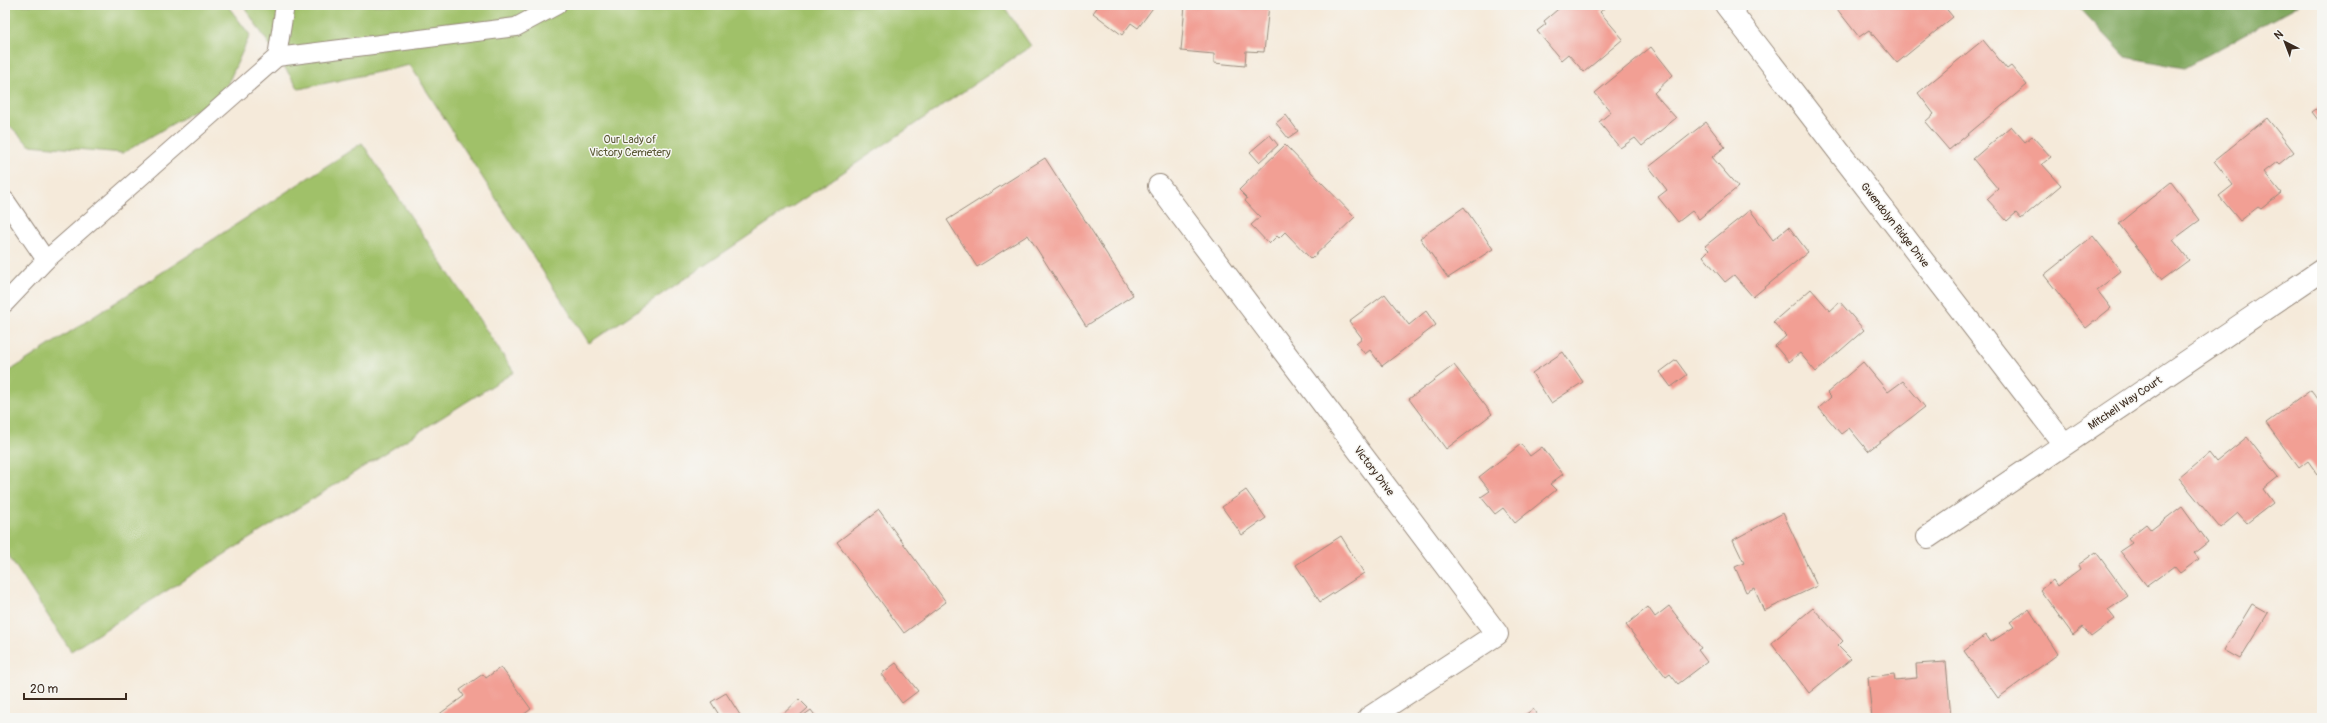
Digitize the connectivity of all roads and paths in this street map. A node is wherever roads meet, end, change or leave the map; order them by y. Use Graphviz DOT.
graph roads {
  1 [pos="285,5"];
  2 [pos="557,5"];
  3 [pos="1726,5"];
  4 [pos="277,57"];
  5 [pos="1159,186"];
  6 [pos="5,200"];
  7 [pos="46,260"];
  8 [pos="2322,270"];
  9 [pos="5,303"];
  10 [pos="2064,444"];
  11 [pos="1928,537"];
  12 [pos="1369,718"];
  1 -- 4 [label="lane"];
  2 -- 4 [label="lane"];
  3 -- 10 [label="street, Gwendolyn Ridge Drive"];
  4 -- 7 [label="lane"];
  5 -- 12 [label="street, Victory Drive"];
  6 -- 7 [label="lane"];
  7 -- 9 [label="lane"];
  8 -- 10 [label="street, Mitchell Way Court"];
  10 -- 11 [label="street, Mitchell Way Court"];
}
